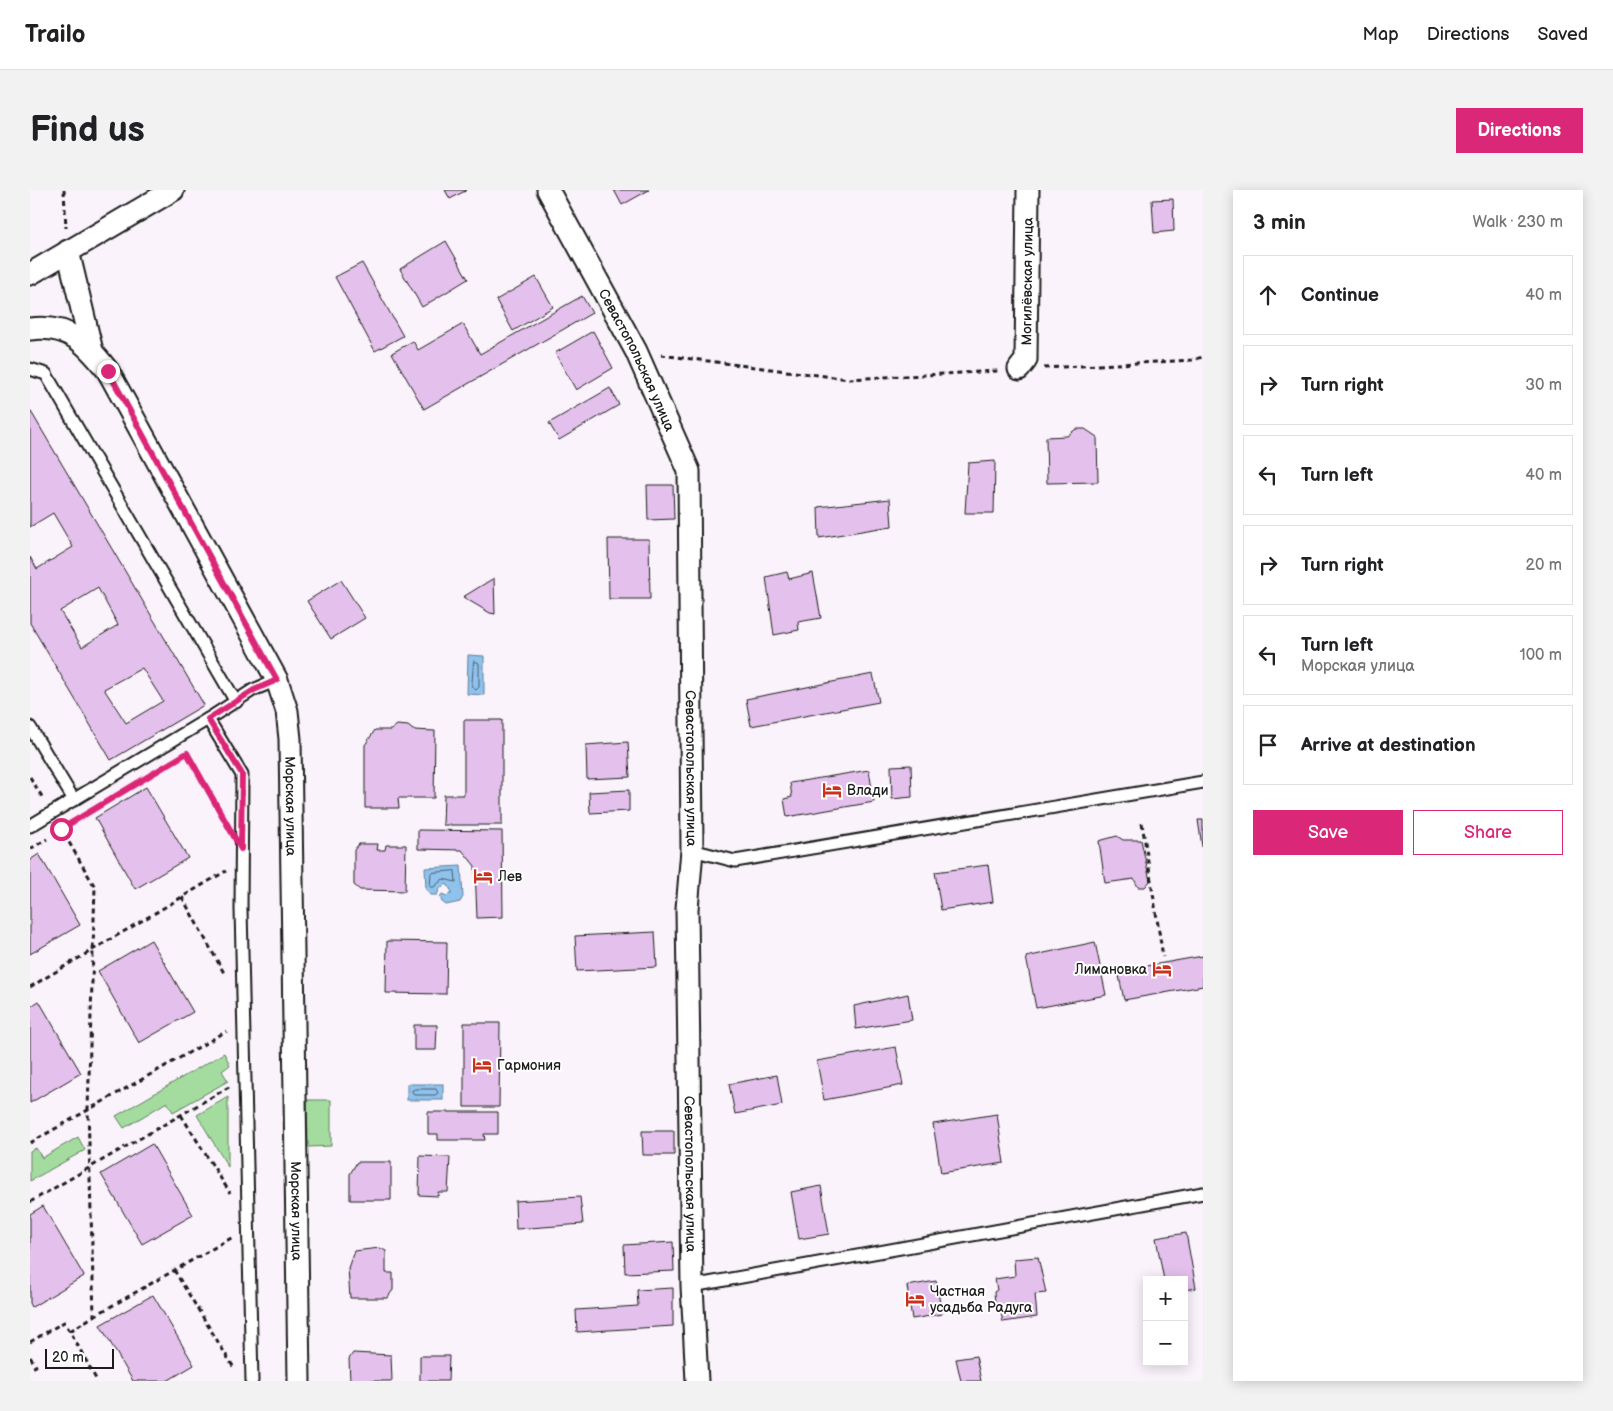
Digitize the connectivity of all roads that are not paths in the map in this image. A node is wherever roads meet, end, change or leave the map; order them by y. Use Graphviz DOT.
graph roads {
  1 [pos="173,190"];
  2 [pos="548,190"];
  3 [pos="1028,190"];
  4 [pos="68,251"];
  5 [pos="30,274"];
  6 [pos="30,328"];
  7 [pos="92,351"];
  8 [pos="30,369"];
  9 [pos="1019,369"];
  10 [pos="277,680"];
  11 [pos="236,702"];
  12 [pos="208,719"];
  13 [pos="30,727"];
  14 [pos="1203,782"];
  15 [pos="74,800"];
  16 [pos="30,826"];
  17 [pos="692,850"];
  18 [pos="1203,1193"];
  19 [pos="692,1286"];
  20 [pos="252,1381"];
  21 [pos="299,1381"];
  22 [pos="697,1381"];
  1 -- 4 [label="street"];
  2 -- 17 [label="street, Севастопольская улица"];
  3 -- 9 [label="street, Могилёвская улица"];
  4 -- 5 [label="street"];
  4 -- 7 [label="street"];
  6 -- 7 [label="street, Морская улица"];
  7 -- 10 [label="street, Морская улица"];
  8 -- 11 [label="lane"];
  10 -- 11 [label="lane"];
  10 -- 21 [label="street, Морская улица"];
  11 -- 12 [label="lane"];
  12 -- 15 [label="lane"];
  12 -- 20 [label="lane"];
  13 -- 15 [label="lane"];
  14 -- 17 [label="lane"];
  15 -- 16 [label="lane"];
  17 -- 19 [label="street, Севастопольская улица"];
  18 -- 19 [label="lane"];
  19 -- 22 [label="street, Севастопольская улица"];
}
